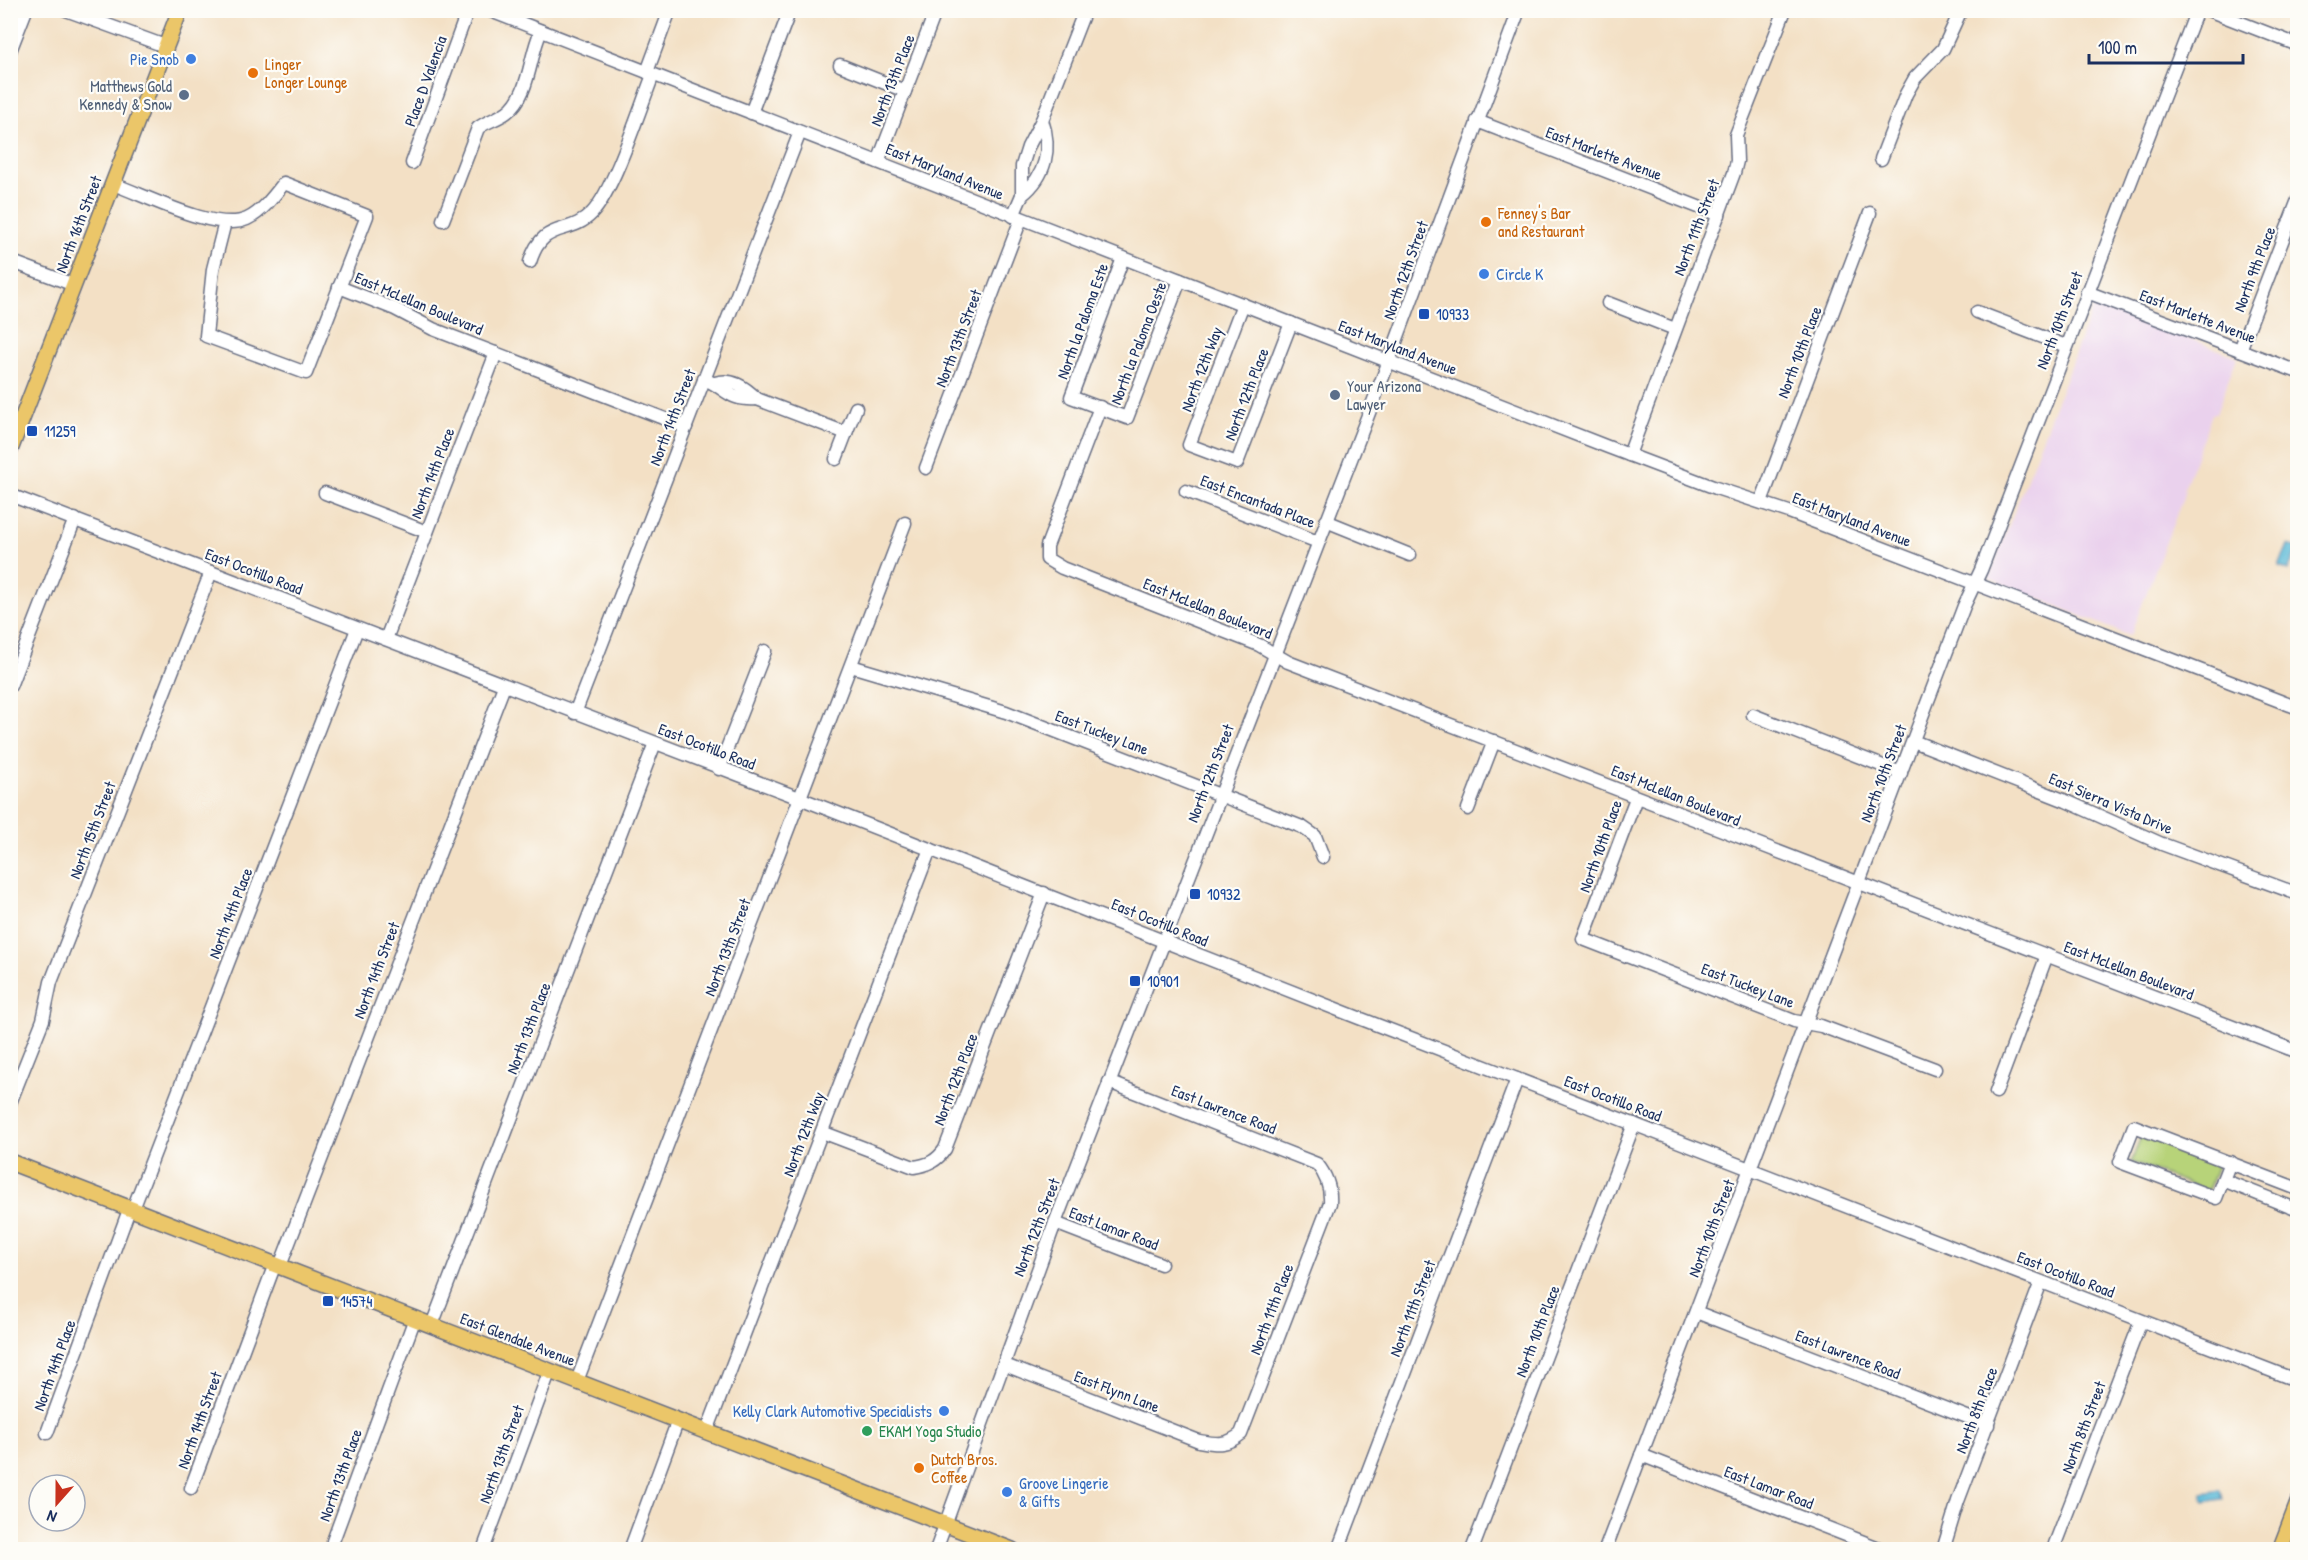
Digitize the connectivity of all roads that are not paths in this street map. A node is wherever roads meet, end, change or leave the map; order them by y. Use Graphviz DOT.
graph roads {
  1 [pos="26,10"];
  2 [pos="66,10"];
  3 [pos="180,10"];
  4 [pos="468,10"];
  5 [pos="488,10"];
  6 [pos="670,10"];
  7 [pos="790,10"];
  8 [pos="936,10"];
  9 [pos="1085,10"];
  10 [pos="1519,10"];
  11 [pos="1785,10"];
  12 [pos="1961,10"];
  13 [pos="2197,10"];
  14 [pos="2208,10"];
  15 [pos="541,31"];
  16 [pos="2298,45"];
  17 [pos="165,46"];
  18 [pos="10,51"];
  19 [pos="840,65"];
  20 [pos="650,73"];
  21 [pos="905,91"];
  22 [pos="751,113"];
  23 [pos="1042,120"];
  24 [pos="1477,121"];
  25 [pos="800,132"];
  26 [pos="1881,159"];
  27 [pos="878,162"];
  28 [pos="412,163"];
  29 [pos="113,184"];
  30 [pos="1022,195"];
  31 [pos="2298,200"];
  32 [pos="1870,213"];
  33 [pos="2295,213"];
  34 [pos="1719,215"];
  35 [pos="1017,217"];
  36 [pos="443,219"];
  37 [pos="225,222"];
  38 [pos="1123,258"];
  39 [pos="10,261"];
  40 [pos="530,261"];
  41 [pos="1180,280"];
  42 [pos="74,285"];
  43 [pos="339,287"];
  44 [pos="2087,292"];
  45 [pos="1608,303"];
  46 [pos="1244,304"];
  47 [pos="1977,312"];
  48 [pos="1291,323"];
  49 [pos="1675,329"];
  50 [pos="2066,346"];
  51 [pos="2241,350"];
  52 [pos="496,353"];
  53 [pos="1389,361"];
  54 [pos="2298,372"];
  55 [pos="710,381"];
  56 [pos="856,408"];
  57 [pos="1100,408"];
  58 [pos="686,427"];
  59 [pos="846,433"];
  60 [pos="1189,445"];
  61 [pos="10,450"];
  62 [pos="1629,455"];
  63 [pos="836,459"];
  64 [pos="926,468"];
  65 [pos="1186,491"];
  66 [pos="325,493"];
  67 [pos="10,495"];
  68 [pos="1761,502"];
  69 [pos="75,519"];
  70 [pos="1326,521"];
  71 [pos="904,524"];
  72 [pos="427,532"];
  73 [pos="1317,542"];
  74 [pos="1410,555"];
  75 [pos="211,572"];
  76 [pos="1974,584"];
  77 [pos="357,629"];
  78 [pos="386,639"];
  79 [pos="765,651"];
  80 [pos="1274,653"];
  81 [pos="852,666"];
  82 [pos="10,686"];
  83 [pos="504,686"];
  84 [pos="2298,708"];
  85 [pos="575,713"];
  86 [pos="1753,715"];
  87 [pos="1494,741"];
  88 [pos="1913,741"];
  89 [pos="655,744"];
  90 [pos="719,769"];
  91 [pos="1901,773"];
  92 [pos="1219,795"];
  93 [pos="1636,798"];
  94 [pos="802,799"];
  95 [pos="1468,809"];
  96 [pos="930,849"];
  97 [pos="1323,857"];
  98 [pos="1859,882"];
  99 [pos="1044,893"];
  100 [pos="2298,894"];
  101 [pos="1583,939"];
  102 [pos="1163,942"];
  103 [pos="2047,956"];
  104 [pos="1807,1023"];
  105 [pos="2298,1052"];
  106 [pos="1935,1070"];
  107 [pos="1517,1079"];
  108 [pos="1109,1082"];
  109 [pos="1996,1092"];
  110 [pos="10,1103"];
  111 [pos="1634,1124"];
  112 [pos="822,1132"];
  113 [pos="10,1162"];
  114 [pos="2230,1162"];
  115 [pos="1750,1169"];
  116 [pos="1323,1172"];
  117 [pos="2223,1180"];
  118 [pos="2298,1189"];
  119 [pos="132,1208"];
  120 [pos="2298,1210"];
  121 [pos="1055,1223"];
  122 [pos="1161,1264"];
  123 [pos="277,1265"];
  124 [pos="2041,1282"];
  125 [pos="1696,1312"];
  126 [pos="414,1318"];
  127 [pos="2141,1321"];
  128 [pos="432,1325"];
  129 [pos="1005,1365"];
  130 [pos="550,1370"];
  131 [pos="577,1381"];
  132 [pos="2298,1381"];
  133 [pos="678,1420"];
  134 [pos="1988,1425"];
  135 [pos="707,1431"];
  136 [pos="47,1433"];
  137 [pos="1219,1444"];
  138 [pos="1641,1455"];
  139 [pos="191,1488"];
  140 [pos="2298,1503"];
  141 [pos="946,1524"];
  142 [pos="333,1541"];
  143 [pos="2055,1544"];
  144 [pos="483,1550"];
  145 [pos="630,1550"];
  146 [pos="936,1550"];
  147 [pos="1012,1550"];
  148 [pos="1338,1550"];
  149 [pos="1472,1550"];
  150 [pos="1605,1550"];
  151 [pos="1884,1550"];
  152 [pos="1943,1550"];
  153 [pos="2280,1550"];
  1 -- 18 [label="street"];
  2 -- 17 [label="street"];
  3 -- 17 [label="main road, North 16th Street"];
  4 -- 28 [label="street, Place D Valencia"];
  5 -- 15 [label="street, East Maryland Avenue"];
  6 -- 20 [label="street"];
  7 -- 22 [label="street"];
  8 -- 21 [label="street, North 13th Place"];
  9 -- 23 [label="street, North 13th Street"];
  10 -- 24 [label="street, North 12th Street"];
  11 -- 34 [label="street, North 11th Street"];
  12 -- 26 [label="street"];
  13 -- 44 [label="street, North 10th Street"];
  14 -- 16 [label="street"];
  15 -- 20 [label="street, East Maryland Avenue"];
  15 -- 36 [label="street"];
  17 -- 29 [label="main road, North 16th Street"];
  19 -- 21 [label="street"];
  20 -- 22 [label="street, East Maryland Avenue"];
  20 -- 40 [label="street"];
  21 -- 27 [label="street, North 13th Place"];
  22 -- 25 [label="street, East Maryland Avenue"];
  23 -- 30 [label="street, North 13th Street"];
  23 -- 30 [label="street, North 13th Street"];
  24 -- 34 [label="street, East Marlette Avenue"];
  24 -- 53 [label="street, North 12th Street"];
  25 -- 27 [label="street, East Maryland Avenue"];
  25 -- 55 [label="street, North 14th Street"];
  27 -- 35 [label="street, East Maryland Avenue"];
  29 -- 37 [label="street, East McLellan Boulevard"];
  29 -- 42 [label="main road, North 16th Street"];
  30 -- 35 [label="street, North 13th Street"];
  31 -- 33 [label="street, North 9th Place"];
  32 -- 68 [label="street, North 10th Place"];
  33 -- 51 [label="street, North 9th Place"];
  34 -- 49 [label="street, North 11th Street"];
  35 -- 38 [label="street, East Maryland Avenue"];
  35 -- 64 [label="street, North 13th Street"];
  37 -- 43 [label="street, East McLellan Boulevard"];
  37 -- 43 [label="street"];
  38 -- 41 [label="street, East Maryland Avenue"];
  38 -- 57 [label="street, North la Paloma Este"];
  39 -- 42 [label="street"];
  41 -- 46 [label="street, East Maryland Avenue"];
  41 -- 57 [label="street, North la Paloma Oeste"];
  42 -- 61 [label="main road, North 16th Street"];
  43 -- 52 [label="street, East McLellan Boulevard"];
  44 -- 50 [label="street, North 10th Street"];
  44 -- 51 [label="street, East Marlette Avenue"];
  45 -- 49 [label="street"];
  46 -- 48 [label="street, East Maryland Avenue"];
  46 -- 60 [label="street, North 12th Way"];
  47 -- 50 [label="street"];
  48 -- 53 [label="street, East Maryland Avenue"];
  48 -- 60 [label="street, North 12th Place"];
  49 -- 62 [label="street, North 11th Street"];
  50 -- 76 [label="street, North 10th Street"];
  51 -- 54 [label="street, East Marlette Avenue"];
  52 -- 58 [label="street, East McLellan Boulevard"];
  52 -- 72 [label="street, North 14th Place"];
  53 -- 62 [label="street, East Maryland Avenue"];
  53 -- 70 [label="street, North 12th Street"];
  55 -- 58 [label="street, North 14th Street"];
  55 -- 59 [label="street"];
  56 -- 59 [label="street"];
  57 -- 80 [label="street, East McLellan Boulevard"];
  58 -- 85 [label="street, North 14th Street"];
  59 -- 63 [label="street"];
  62 -- 68 [label="street, East Maryland Avenue"];
  65 -- 73 [label="street, East Encantada Place"];
  66 -- 72 [label="street"];
  67 -- 69 [label="street, East Ocotillo Road"];
  68 -- 76 [label="street, East Maryland Avenue"];
  69 -- 75 [label="street, East Ocotillo Road"];
  69 -- 82 [label="street"];
  70 -- 73 [label="street, North 12th Street"];
  70 -- 74 [label="street"];
  71 -- 81 [label="street, North 13th Street"];
  72 -- 78 [label="street, North 14th Place"];
  73 -- 80 [label="street, North 12th Street"];
  75 -- 77 [label="street, East Ocotillo Road"];
  75 -- 110 [label="street, North 15th Street"];
  76 -- 84 [label="street, East Maryland Avenue"];
  76 -- 88 [label="street, North 10th Street"];
  77 -- 78 [label="street, East Ocotillo Road"];
  77 -- 119 [label="street, North 14th Place"];
  78 -- 83 [label="street, East Ocotillo Road"];
  79 -- 90 [label="street"];
  80 -- 87 [label="street, East McLellan Boulevard"];
  80 -- 92 [label="street, North 12th Street"];
  81 -- 92 [label="street, East Tuckey Lane"];
  81 -- 94 [label="street, North 13th Street"];
  83 -- 85 [label="street, East Ocotillo Road"];
  83 -- 123 [label="street, North 14th Street"];
  85 -- 89 [label="street, East Ocotillo Road"];
  86 -- 91 [label="street"];
  87 -- 93 [label="street, East McLellan Boulevard"];
  87 -- 95 [label="street"];
  88 -- 91 [label="street, North 10th Street"];
  88 -- 100 [label="street, East Sierra Vista Drive"];
  89 -- 90 [label="street, East Ocotillo Road"];
  89 -- 128 [label="street, North 13th Place"];
  90 -- 94 [label="street, East Ocotillo Road"];
  91 -- 98 [label="street, North 10th Street"];
  92 -- 97 [label="street, East Tuckey Lane"];
  92 -- 102 [label="street, North 12th Street"];
  93 -- 98 [label="street, East McLellan Boulevard"];
  93 -- 101 [label="street, North 10th Place"];
  94 -- 96 [label="street, East Ocotillo Road"];
  94 -- 131 [label="street, North 13th Street"];
  96 -- 99 [label="street, East Ocotillo Road"];
  96 -- 112 [label="street, North 12th Way"];
  98 -- 103 [label="street, East McLellan Boulevard"];
  98 -- 104 [label="street, North 10th Street"];
  99 -- 102 [label="street, East Ocotillo Road"];
  99 -- 112 [label="street, North 12th Place"];
  101 -- 104 [label="street, East Tuckey Lane"];
  102 -- 107 [label="street, East Ocotillo Road"];
  102 -- 108 [label="street, North 12th Street"];
  103 -- 105 [label="street, East McLellan Boulevard"];
  103 -- 109 [label="street"];
  104 -- 106 [label="street, East Tuckey Lane"];
  104 -- 115 [label="street, North 10th Street"];
  107 -- 111 [label="street, East Ocotillo Road"];
  107 -- 148 [label="street, North 11th Street"];
  108 -- 116 [label="street, East Lawrence Road"];
  108 -- 121 [label="street, North 12th Street"];
  111 -- 115 [label="street, East Ocotillo Road"];
  111 -- 149 [label="street, North 10th Place"];
  112 -- 135 [label="street, North 12th Way"];
  113 -- 119 [label="main road, East Glendale Avenue"];
  114 -- 117 [label="street"];
  114 -- 117 [label="street"];
  114 -- 118 [label="street"];
  115 -- 124 [label="street, East Ocotillo Road"];
  115 -- 125 [label="street, North 10th Street"];
  116 -- 137 [label="street, North 11th Place"];
  117 -- 120 [label="street"];
  119 -- 123 [label="main road, East Glendale Avenue"];
  119 -- 136 [label="street, North 14th Place"];
  121 -- 122 [label="street, East Lamar Road"];
  121 -- 129 [label="street, North 12th Street"];
  123 -- 126 [label="main road, East Glendale Avenue"];
  123 -- 139 [label="street, North 14th Street"];
  124 -- 127 [label="street, East Ocotillo Road"];
  124 -- 134 [label="street, North 8th Place"];
  125 -- 134 [label="street, East Lawrence Road"];
  125 -- 138 [label="street, North 10th Street"];
  126 -- 128 [label="main road, East Glendale Avenue"];
  126 -- 142 [label="street, North 13th Place"];
  127 -- 132 [label="street, East Ocotillo Road"];
  127 -- 143 [label="street, North 8th Street"];
  128 -- 130 [label="main road, East Glendale Avenue"];
  129 -- 137 [label="street, East Flynn Lane"];
  129 -- 141 [label="street, North 12th Street"];
  130 -- 131 [label="main road, East Glendale Avenue"];
  130 -- 144 [label="street, North 13th Street"];
  131 -- 133 [label="main road, East Glendale Avenue"];
  133 -- 135 [label="main road, East Glendale Avenue"];
  133 -- 145 [label="street"];
  134 -- 152 [label="street, North 8th Place"];
  135 -- 141 [label="main road, East Glendale Avenue"];
  138 -- 150 [label="street, North 10th Street"];
  138 -- 151 [label="street, East Lamar Road"];
  140 -- 153 [label="main road"];
  141 -- 146 [label="street, North 12th Street"];
  141 -- 147 [label="main road, East Glendale Avenue"];
}
